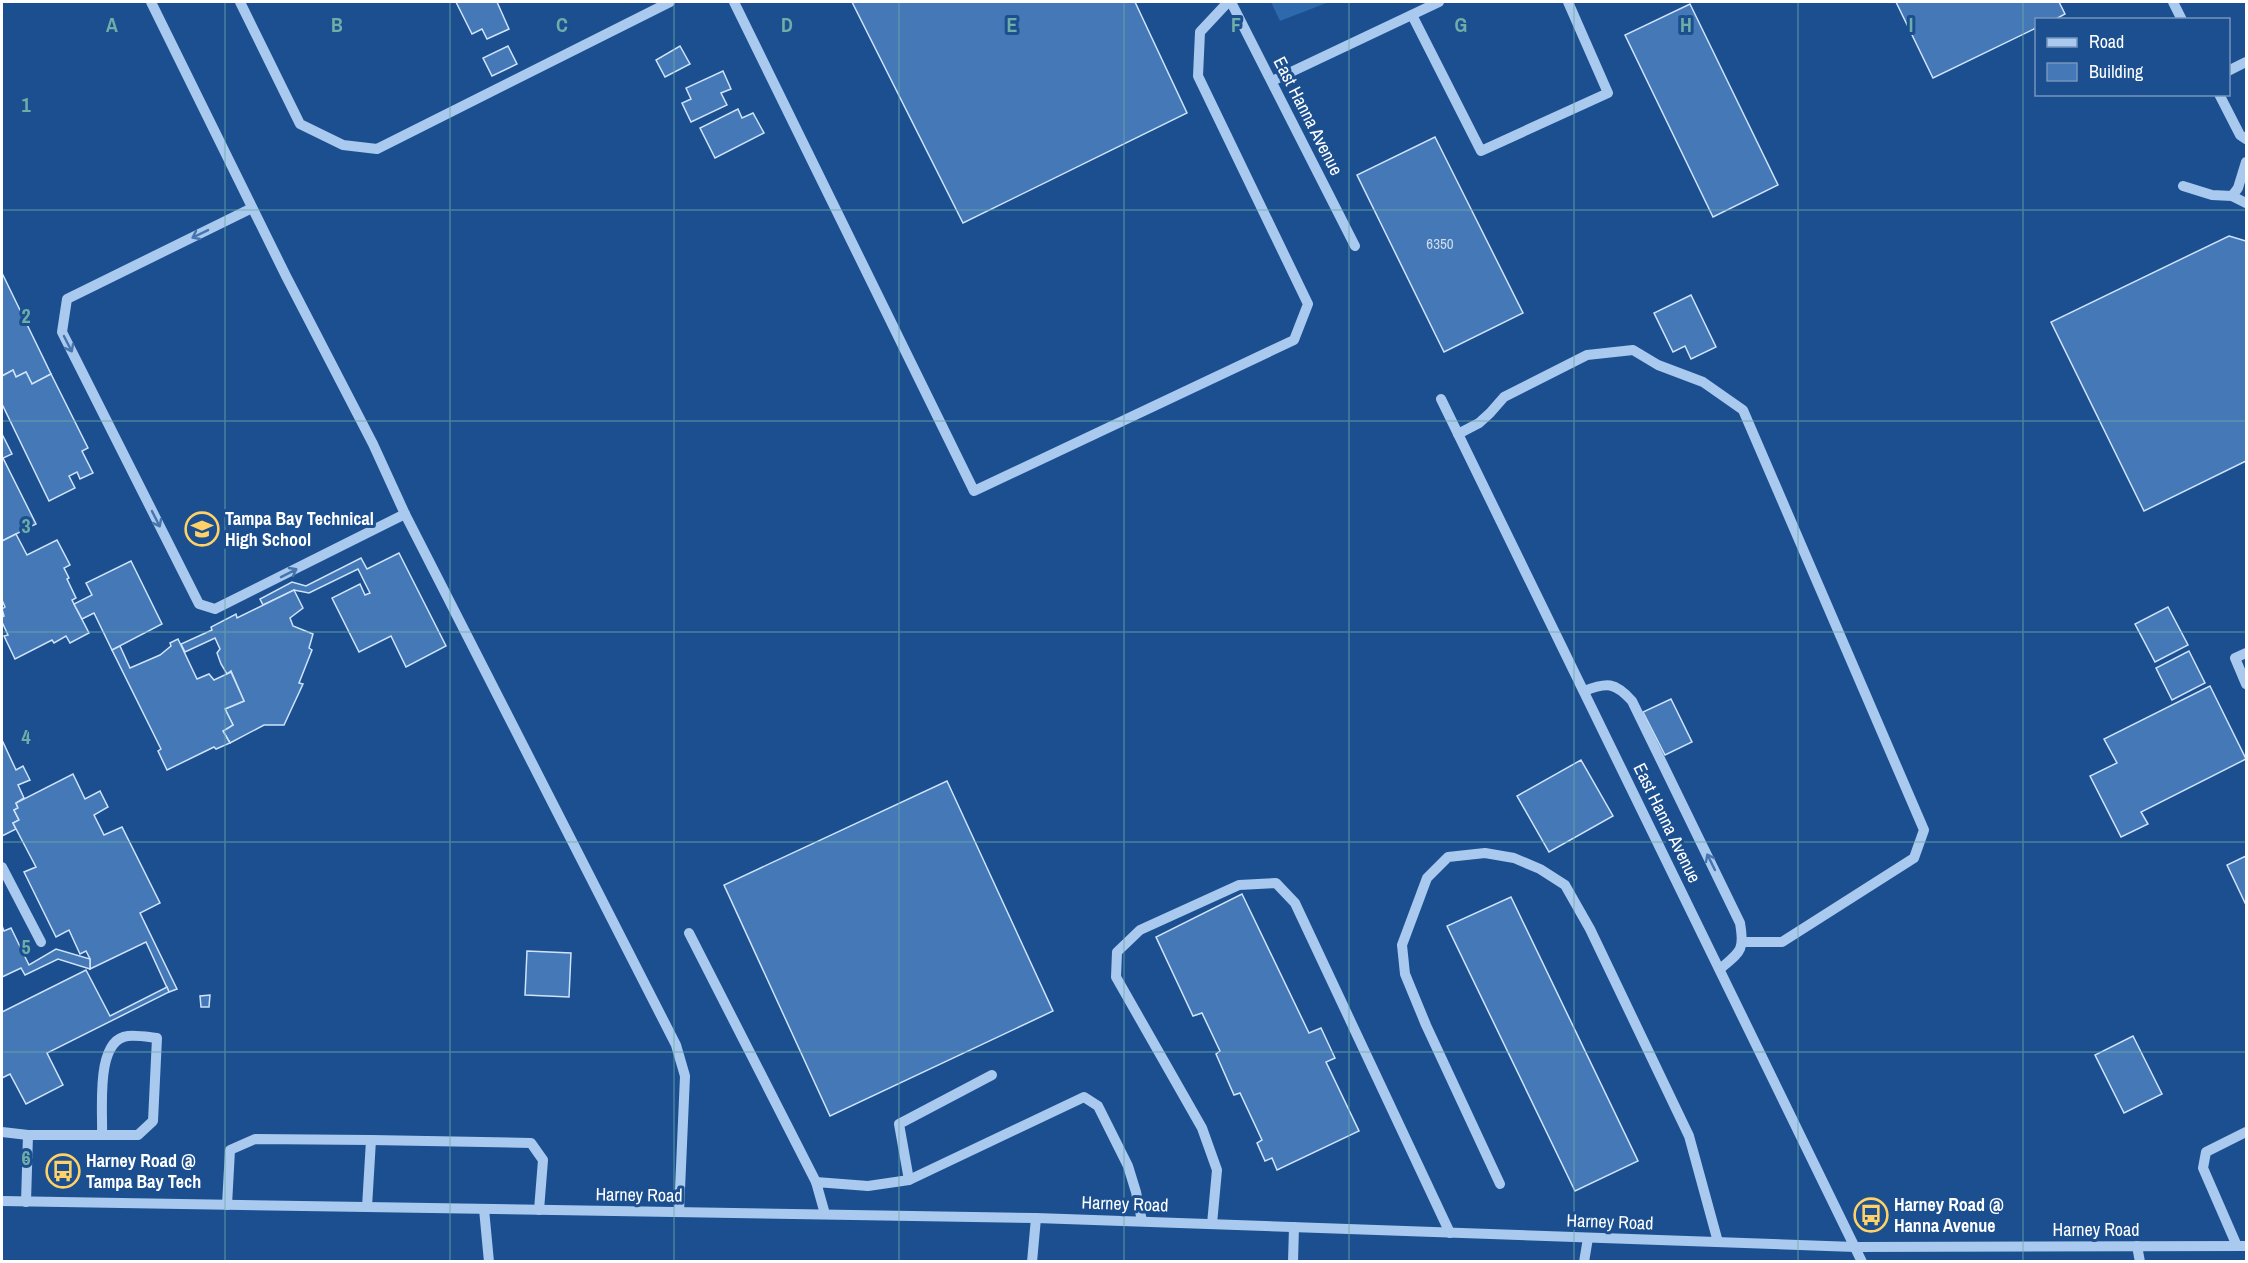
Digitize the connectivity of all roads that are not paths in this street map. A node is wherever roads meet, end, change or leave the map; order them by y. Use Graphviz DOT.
graph roads {
  1 [pos="152,2"];
  2 [pos="240,2"];
  3 [pos="670,2"];
  4 [pos="734,2"];
  5 [pos="1229,2"];
  6 [pos="1439,2"];
  7 [pos="1568,2"];
  8 [pos="2173,2"];
  9 [pos="1412,15"];
  10 [pos="2181,18"];
  11 [pos="2247,62"];
  12 [pos="2230,70"];
  13 [pos="1272,81"];
  14 [pos="2220,96"];
  15 [pos="2247,139"];
  16 [pos="2247,162"];
  17 [pos="2183,186"];
  18 [pos="2232,196"];
  19 [pos="2247,202"];
  20 [pos="252,208"];
  21 [pos="1355,246"];
  22 [pos="1441,399"];
  23 [pos="1458,434"];
  24 [pos="405,514"];
  25 [pos="2247,653"];
  26 [pos="2247,684"];
  27 [pos="1584,691"];
  28 [pos="2,867"];
  29 [pos="689,933"];
  30 [pos="41,942"];
  31 [pos="1743,942"];
  32 [pos="1720,969"];
  33 [pos="992,1075"];
  34 [pos="2,1132"];
  35 [pos="2247,1132"];
  36 [pos="102,1133"];
  37 [pos="28,1135"];
  38 [pos="371,1140"];
  39 [pos="909,1180"];
  40 [pos="816,1182"];
  41 [pos="1500,1184"];
  42 [pos="2,1201"];
  43 [pos="26,1202"];
  44 [pos="227,1205"];
  45 [pos="367,1207"];
  46 [pos="484,1209"];
  47 [pos="539,1210"];
  48 [pos="680,1212"];
  49 [pos="825,1214"];
  50 [pos="1036,1218"];
  51 [pos="1142,1221"];
  52 [pos="1212,1224"];
  53 [pos="1294,1227"];
  54 [pos="1450,1233"];
  55 [pos="1588,1238"];
  56 [pos="1718,1242"];
  57 [pos="2138,1246"];
  58 [pos="2242,1246"];
  59 [pos="1855,1247"];
  60 [pos="489,1262"];
  61 [pos="1032,1262"];
  62 [pos="1293,1262"];
  63 [pos="1584,1262"];
  64 [pos="1862,1262"];
  65 [pos="2140,1262"];
  1 -- 20 [label="street"];
  2 -- 3 [label="street"];
  4 -- 5 [label="street"];
  5 -- 13 [label="street, East Hanna Avenue"];
  6 -- 9 [label="street"];
  7 -- 9 [label="street"];
  8 -- 10 [label="street"];
  9 -- 13 [label="street"];
  11 -- 12 [label="street"];
  13 -- 21 [label="street, East Hanna Avenue"];
  14 -- 15 [label="street"];
  16 -- 18 [label="street"];
  17 -- 18 [label="street"];
  18 -- 19 [label="street"];
  20 -- 24 [label="street"];
  20 -- 24 [label="street, one-way"];
  22 -- 23 [label="street, East Hanna Avenue"];
  23 -- 27 [label="street, East Hanna Avenue"];
  23 -- 31 [label="street"];
  24 -- 48 [label="street"];
  25 -- 26 [label="street"];
  31 -- 27 [label="street, one-way"];
  27 -- 32 [label="street, East Hanna Avenue"];
  28 -- 30 [label="street"];
  29 -- 40 [label="street"];
  31 -- 32 [label="street"];
  32 -- 59 [label="street, East Hanna Avenue"];
  33 -- 39 [label="street"];
  34 -- 37 [label="street"];
  35 -- 58 [label="street"];
  36 -- 36 [label="street"];
  36 -- 37 [label="street"];
  37 -- 43 [label="street"];
  38 -- 44 [label="street"];
  38 -- 45 [label="street"];
  38 -- 47 [label="street"];
  39 -- 40 [label="street"];
  39 -- 51 [label="street"];
  40 -- 49 [label="street"];
  41 -- 56 [label="street"];
  42 -- 43 [label="street, Harney Road"];
  43 -- 44 [label="street, Harney Road"];
  44 -- 45 [label="street, Harney Road"];
  45 -- 46 [label="street, Harney Road"];
  46 -- 47 [label="street, Harney Road"];
  46 -- 60 [label="street"];
  47 -- 48 [label="street, Harney Road"];
  48 -- 49 [label="street, Harney Road"];
  49 -- 50 [label="street, Harney Road"];
  50 -- 51 [label="street, Harney Road"];
  50 -- 61 [label="street"];
  51 -- 52 [label="street, Harney Road"];
  52 -- 53 [label="street, Harney Road"];
  52 -- 54 [label="street"];
  53 -- 54 [label="street, Harney Road"];
  53 -- 62 [label="street"];
  54 -- 55 [label="street, Harney Road"];
  55 -- 56 [label="street, Harney Road"];
  55 -- 63 [label="street"];
  56 -- 59 [label="street, Harney Road"];
  57 -- 58 [label="street, Harney Road"];
  57 -- 59 [label="street, Harney Road"];
  57 -- 65 [label="street"];
  59 -- 64 [label="street, East Hanna Avenue"];
}
